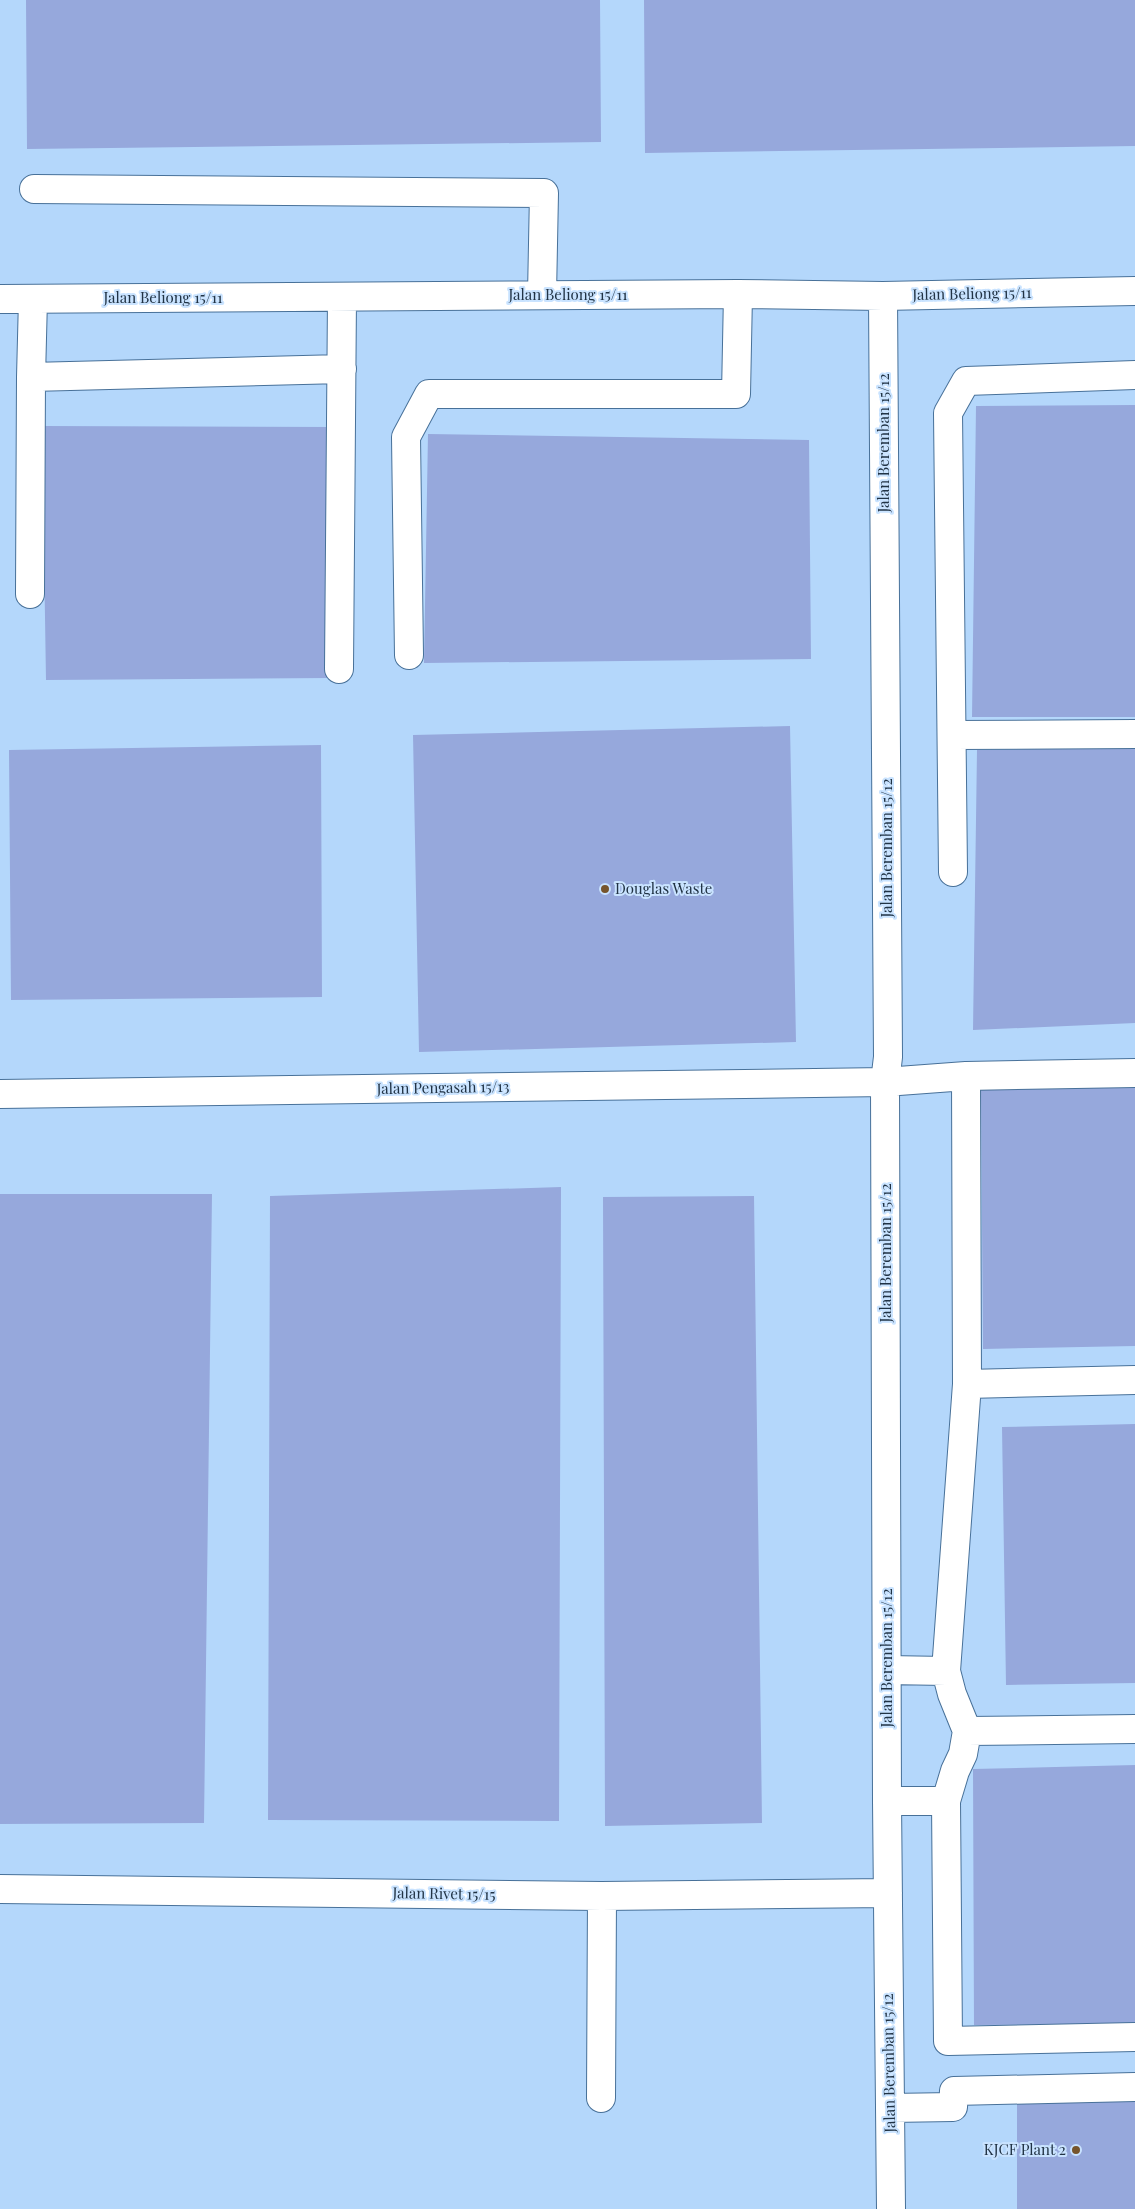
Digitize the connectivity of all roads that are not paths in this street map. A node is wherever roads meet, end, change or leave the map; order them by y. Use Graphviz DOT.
graph roads {
  1 [pos="34,189"];
  2 [pos="1135,291"];
  3 [pos="738,294"];
  4 [pos="542,295"];
  5 [pos="883,296"];
  6 [pos="342,297"];
  7 [pos="0,299"];
  8 [pos="33,299"];
  9 [pos="342,369"];
  10 [pos="1135,375"];
  11 [pos="31,377"];
  12 [pos="30,594"];
  13 [pos="409,655"];
  14 [pos="338,670"];
  15 [pos="1135,734"];
  16 [pos="952,736"];
  17 [pos="953,872"];
  18 [pos="1135,1073"];
  19 [pos="966,1076"];
  20 [pos="885,1082"];
  21 [pos="0,1094"];
  22 [pos="1135,1380"];
  23 [pos="967,1384"];
  24 [pos="887,1670"];
  25 [pos="946,1671"];
  26 [pos="1135,1729"];
  27 [pos="968,1731"];
  28 [pos="887,1800"];
  29 [pos="946,1801"];
  30 [pos="0,1889"];
  31 [pos="888,1893"];
  32 [pos="602,1896"];
  33 [pos="1135,2037"];
  34 [pos="1135,2087"];
  35 [pos="601,2098"];
  36 [pos="890,2108"];
  37 [pos="891,2209"];
  1 -- 4 [label="street"];
  2 -- 5 [label="street, Jalan Beliong 15/11"];
  3 -- 4 [label="street, Jalan Beliong 15/11"];
  3 -- 5 [label="street, Jalan Beliong 15/11"];
  3 -- 13 [label="street"];
  4 -- 6 [label="street, Jalan Beliong 15/11"];
  5 -- 20 [label="street, Jalan Beremban 15/12"];
  6 -- 8 [label="street, Jalan Beliong 15/11"];
  6 -- 9 [label="street"];
  7 -- 8 [label="street, Jalan Beliong 15/11"];
  8 -- 11 [label="street"];
  9 -- 11 [label="street"];
  9 -- 14 [label="street"];
  10 -- 16 [label="street"];
  11 -- 12 [label="street"];
  15 -- 16 [label="street"];
  16 -- 17 [label="street"];
  18 -- 19 [label="street, Jalan Pengasah 15/13"];
  19 -- 20 [label="street, Jalan Pengasah 15/13"];
  19 -- 23 [label="street"];
  20 -- 21 [label="street, Jalan Pengasah 15/13"];
  20 -- 24 [label="street, Jalan Beremban 15/12"];
  22 -- 23 [label="street"];
  23 -- 25 [label="street"];
  24 -- 25 [label="street"];
  24 -- 28 [label="street, Jalan Beremban 15/12"];
  25 -- 27 [label="street"];
  26 -- 27 [label="street"];
  27 -- 29 [label="street"];
  28 -- 29 [label="street"];
  28 -- 31 [label="street, Jalan Beremban 15/12"];
  29 -- 33 [label="street"];
  30 -- 32 [label="street, Jalan Rivet 15/15"];
  31 -- 32 [label="street, Jalan Rivet 15/15"];
  31 -- 36 [label="street, Jalan Beremban 15/12"];
  32 -- 35 [label="street"];
  34 -- 36 [label="street"];
  36 -- 37 [label="street, Jalan Beremban 15/12"];
}
